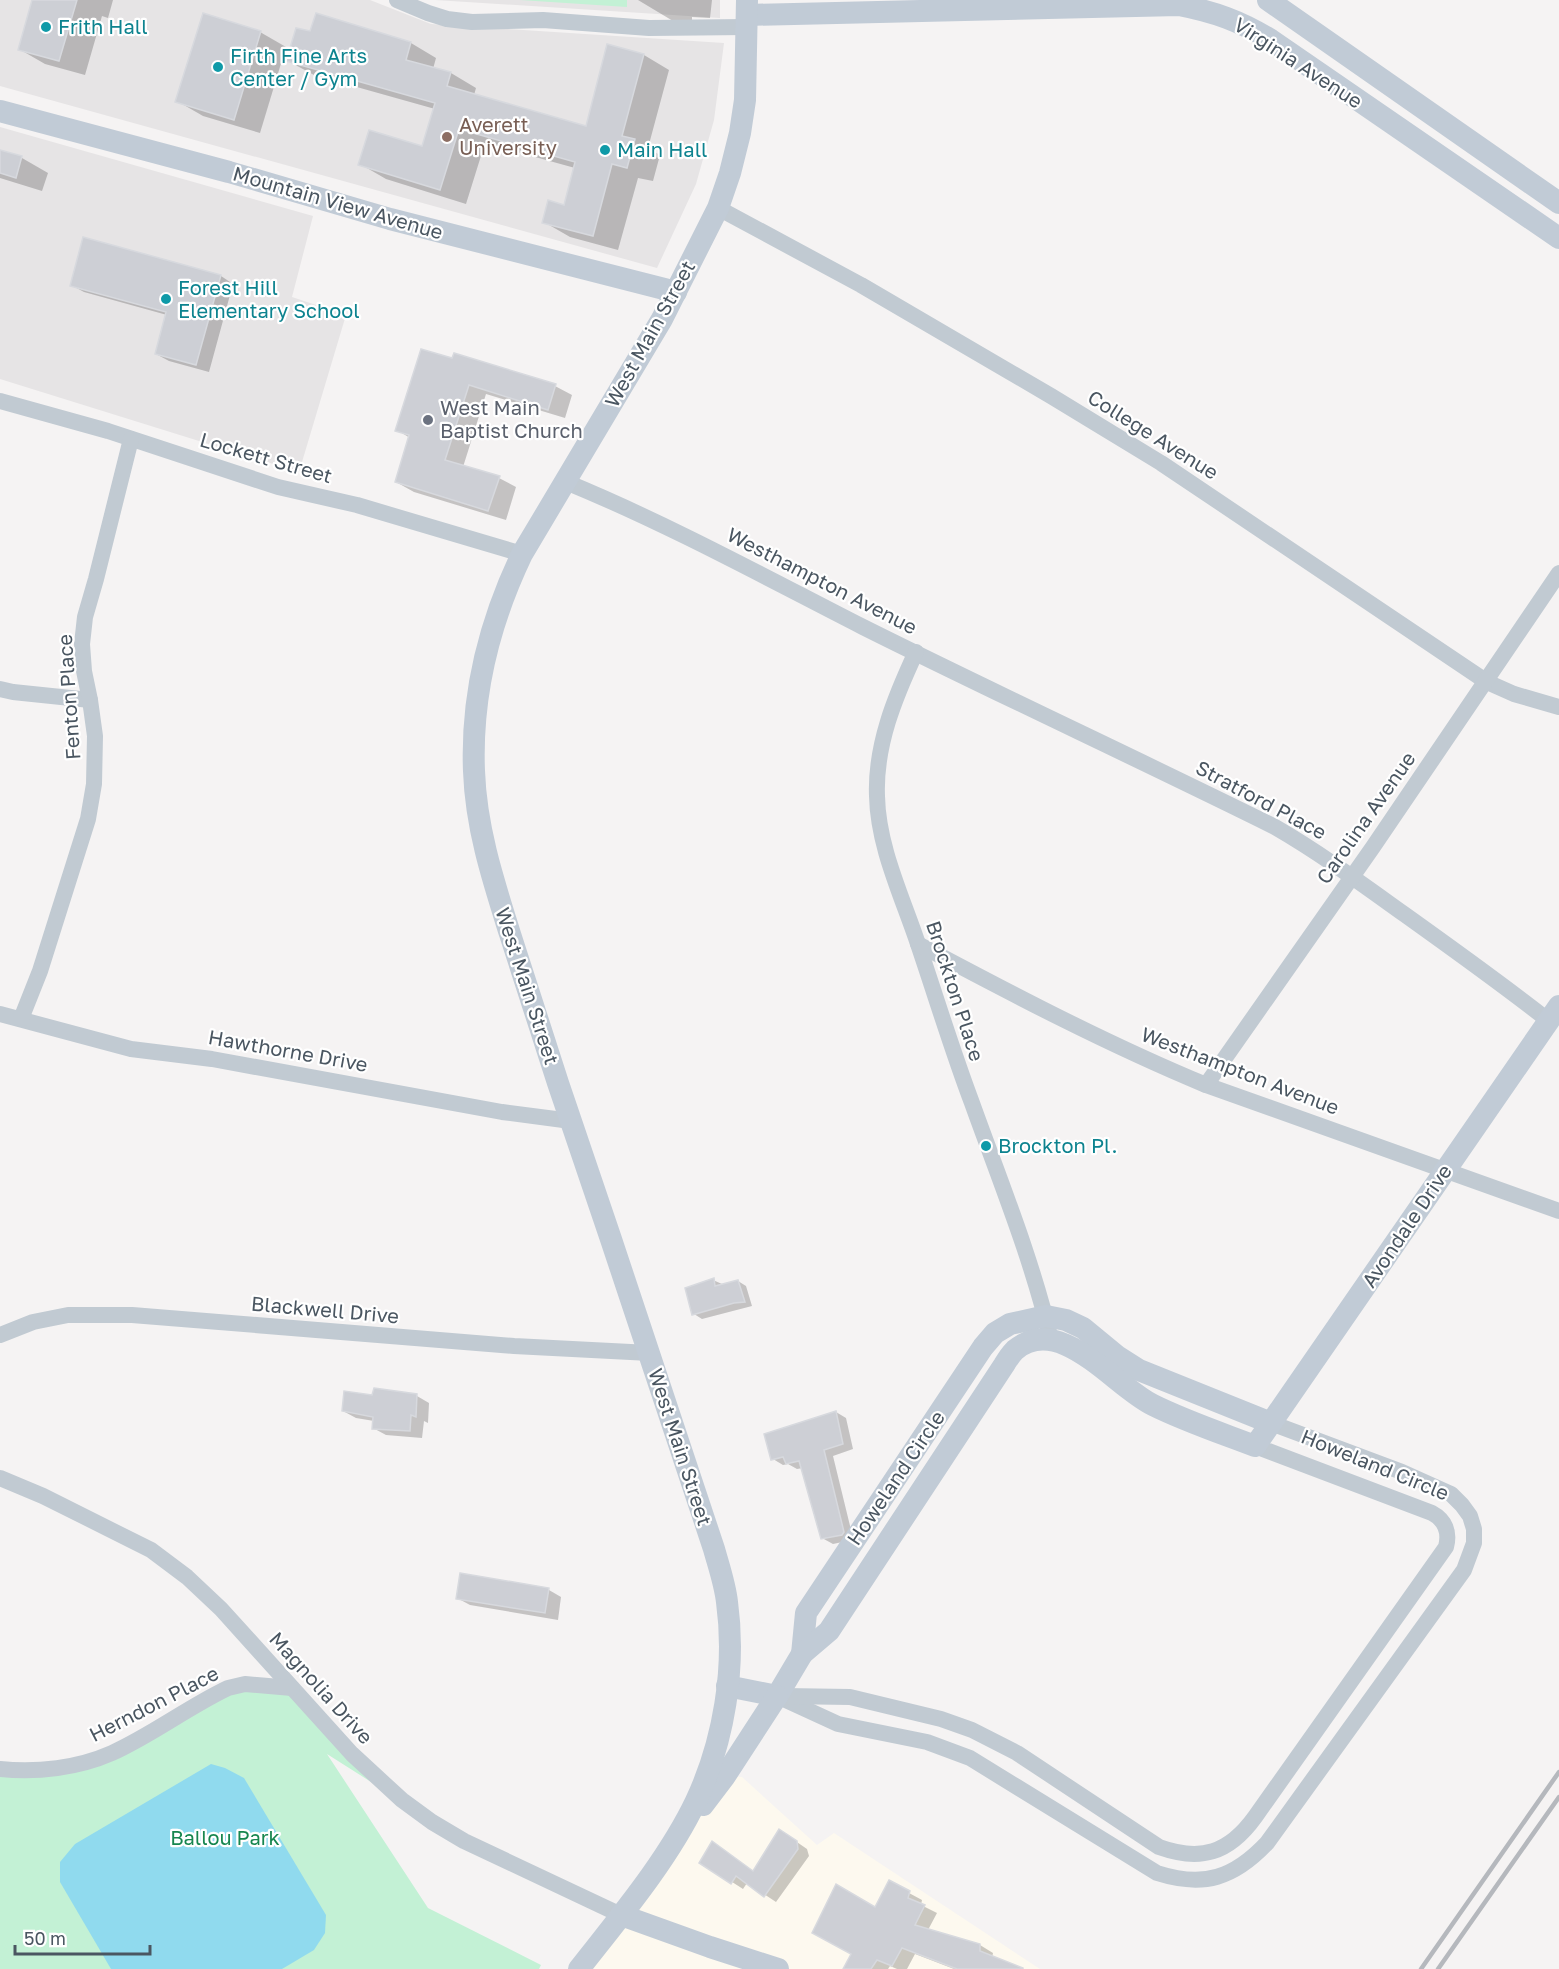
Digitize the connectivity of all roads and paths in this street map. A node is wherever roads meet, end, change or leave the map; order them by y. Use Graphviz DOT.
graph roads {
  1 [pos="397,0"];
  2 [pos="1268,0"];
  3 [pos="1067,4"];
  4 [pos="1100,4"];
  5 [pos="747,14"];
  6 [pos="0,111"];
  7 [pos="1559,203"];
  8 [pos="718,208"];
  9 [pos="1559,238"];
  10 [pos="676,292"];
  11 [pos="0,401"];
  12 [pos="130,439"];
  13 [pos="566,482"];
  14 [pos="522,554"];
  15 [pos="1559,573"];
  16 [pos="916,652"];
  17 [pos="1487,682"];
  18 [pos="0,689"];
  19 [pos="90,700"];
  20 [pos="1559,707"];
  21 [pos="1057,721"];
  22 [pos="1351,876"];
  23 [pos="918,944"];
  24 [pos="1554,1013"];
  25 [pos="0,1014"];
  26 [pos="21,1019"];
  27 [pos="1206,1084"];
  28 [pos="571,1121"];
  29 [pos="1446,1171"];
  30 [pos="1559,1211"];
  31 [pos="1046,1317"];
  32 [pos="0,1335"];
  33 [pos="1051,1340"];
  34 [pos="650,1353"];
  35 [pos="1271,1423"];
  36 [pos="1255,1446"];
  37 [pos="1402,1472"];
  38 [pos="0,1478"];
  39 [pos="893,1482"];
  40 [pos="1388,1496"];
  41 [pos="916,1497"];
  42 [pos="1417,1588"];
  43 [pos="1439,1604"];
  44 [pos="802,1654"];
  45 [pos="727,1686"];
  46 [pos="292,1688"];
  47 [pos="777,1696"];
  48 [pos="958,1725"];
  49 [pos="947,1749"];
  50 [pos="0,1769"];
  51 [pos="1055,1778"];
  52 [pos="1041,1801"];
  53 [pos="1255,1817"];
  54 [pos="1275,1832"];
  55 [pos="1147,1839"];
  56 [pos="669,1849"];
  57 [pos="1132,1859"];
  58 [pos="621,1915"];
  59 [pos="579,1969"];
  60 [pos="778,1969"];
  1 -- 5 [label="street"];
  2 -- 7 [label="street, Virginia Avenue"];
  3 -- 4 [label="street, Virginia Avenue"];
  3 -- 5 [label="street, Virginia Avenue"];
  4 -- 9 [label="street, Virginia Avenue"];
  5 -- 8 [label="street, West Main Street"];
  6 -- 10 [label="street, Mountain View Avenue"];
  8 -- 10 [label="street, West Main Street"];
  8 -- 17 [label="street, College Avenue"];
  10 -- 13 [label="street, West Main Street"];
  11 -- 12 [label="street, Lockett Street"];
  12 -- 14 [label="street, Lockett Street"];
  12 -- 19 [label="street, Fenton Place"];
  13 -- 14 [label="street, West Main Street"];
  13 -- 16 [label="street, Westhampton Avenue"];
  14 -- 28 [label="street, West Main Street"];
  15 -- 17 [label="street, Carolina Avenue"];
  16 -- 21 [label="street, Westhampton Avenue"];
  16 -- 23 [label="street, Brockton Place"];
  17 -- 20 [label="street, College Avenue"];
  17 -- 22 [label="street, Carolina Avenue"];
  18 -- 19 [label="street"];
  19 -- 26 [label="street, Fenton Place"];
  21 -- 22 [label="street, Stratford Place"];
  22 -- 24 [label="street, Stratford Place"];
  22 -- 27 [label="street, Carolina Avenue"];
  23 -- 27 [label="street, Westhampton Avenue"];
  23 -- 31 [label="street, Brockton Place"];
  24 -- 29 [label="street, Avondale Drive"];
  25 -- 26 [label="street, Hawthorne Drive"];
  26 -- 28 [label="street, Hawthorne Drive"];
  27 -- 29 [label="street, Westhampton Avenue"];
  28 -- 34 [label="street, West Main Street"];
  29 -- 30 [label="street, Westhampton Avenue"];
  29 -- 35 [label="street, Avondale Drive"];
  31 -- 33 [label="street, Brockton Place"];
  31 -- 35 [label="street, Howeland Circle"];
  31 -- 39 [label="street, Howeland Circle"];
  32 -- 34 [label="street, Blackwell Drive"];
  33 -- 36 [label="street, Howeland Circle"];
  33 -- 41 [label="street, Howeland Circle"];
  34 -- 45 [label="street, West Main Street"];
  35 -- 36 [label="street, Avondale Drive"];
  35 -- 37 [label="street, Howeland Circle"];
  36 -- 40 [label="street, Howeland Circle"];
  37 -- 40 [label="street"];
  37 -- 43 [label="street, Howeland Circle"];
  38 -- 46 [label="street, Magnolia Drive"];
  39 -- 41 [label="street"];
  39 -- 44 [label="street, Howeland Circle"];
  40 -- 42 [label="street, Howeland Circle"];
  41 -- 44 [label="street, Howeland Circle"];
  42 -- 43 [label="street"];
  42 -- 53 [label="street, Howeland Circle"];
  43 -- 54 [label="street, Howeland Circle"];
  44 -- 47 [label="street, Howeland Circle"];
  45 -- 47 [label="street, Howeland Circle"];
  45 -- 56 [label="street, West Main Street"];
  46 -- 50 [label="street, Herndon Place"];
  46 -- 58 [label="street, Magnolia Drive"];
  47 -- 48 [label="street, Howeland Circle"];
  47 -- 49 [label="street, Howeland Circle"];
  47 -- 56 [label="street"];
  48 -- 49 [label="street"];
  48 -- 51 [label="street, Howeland Circle"];
  49 -- 52 [label="street, Howeland Circle"];
  51 -- 52 [label="street"];
  51 -- 55 [label="street, Howeland Circle"];
  52 -- 57 [label="street, Howeland Circle"];
  53 -- 54 [label="street"];
  53 -- 55 [label="street, Howeland Circle"];
  54 -- 57 [label="street, Howeland Circle"];
  55 -- 57 [label="street"];
  56 -- 58 [label="street, West Main Street"];
  58 -- 59 [label="street, West Main Street"];
  58 -- 60 [label="street"];
}
